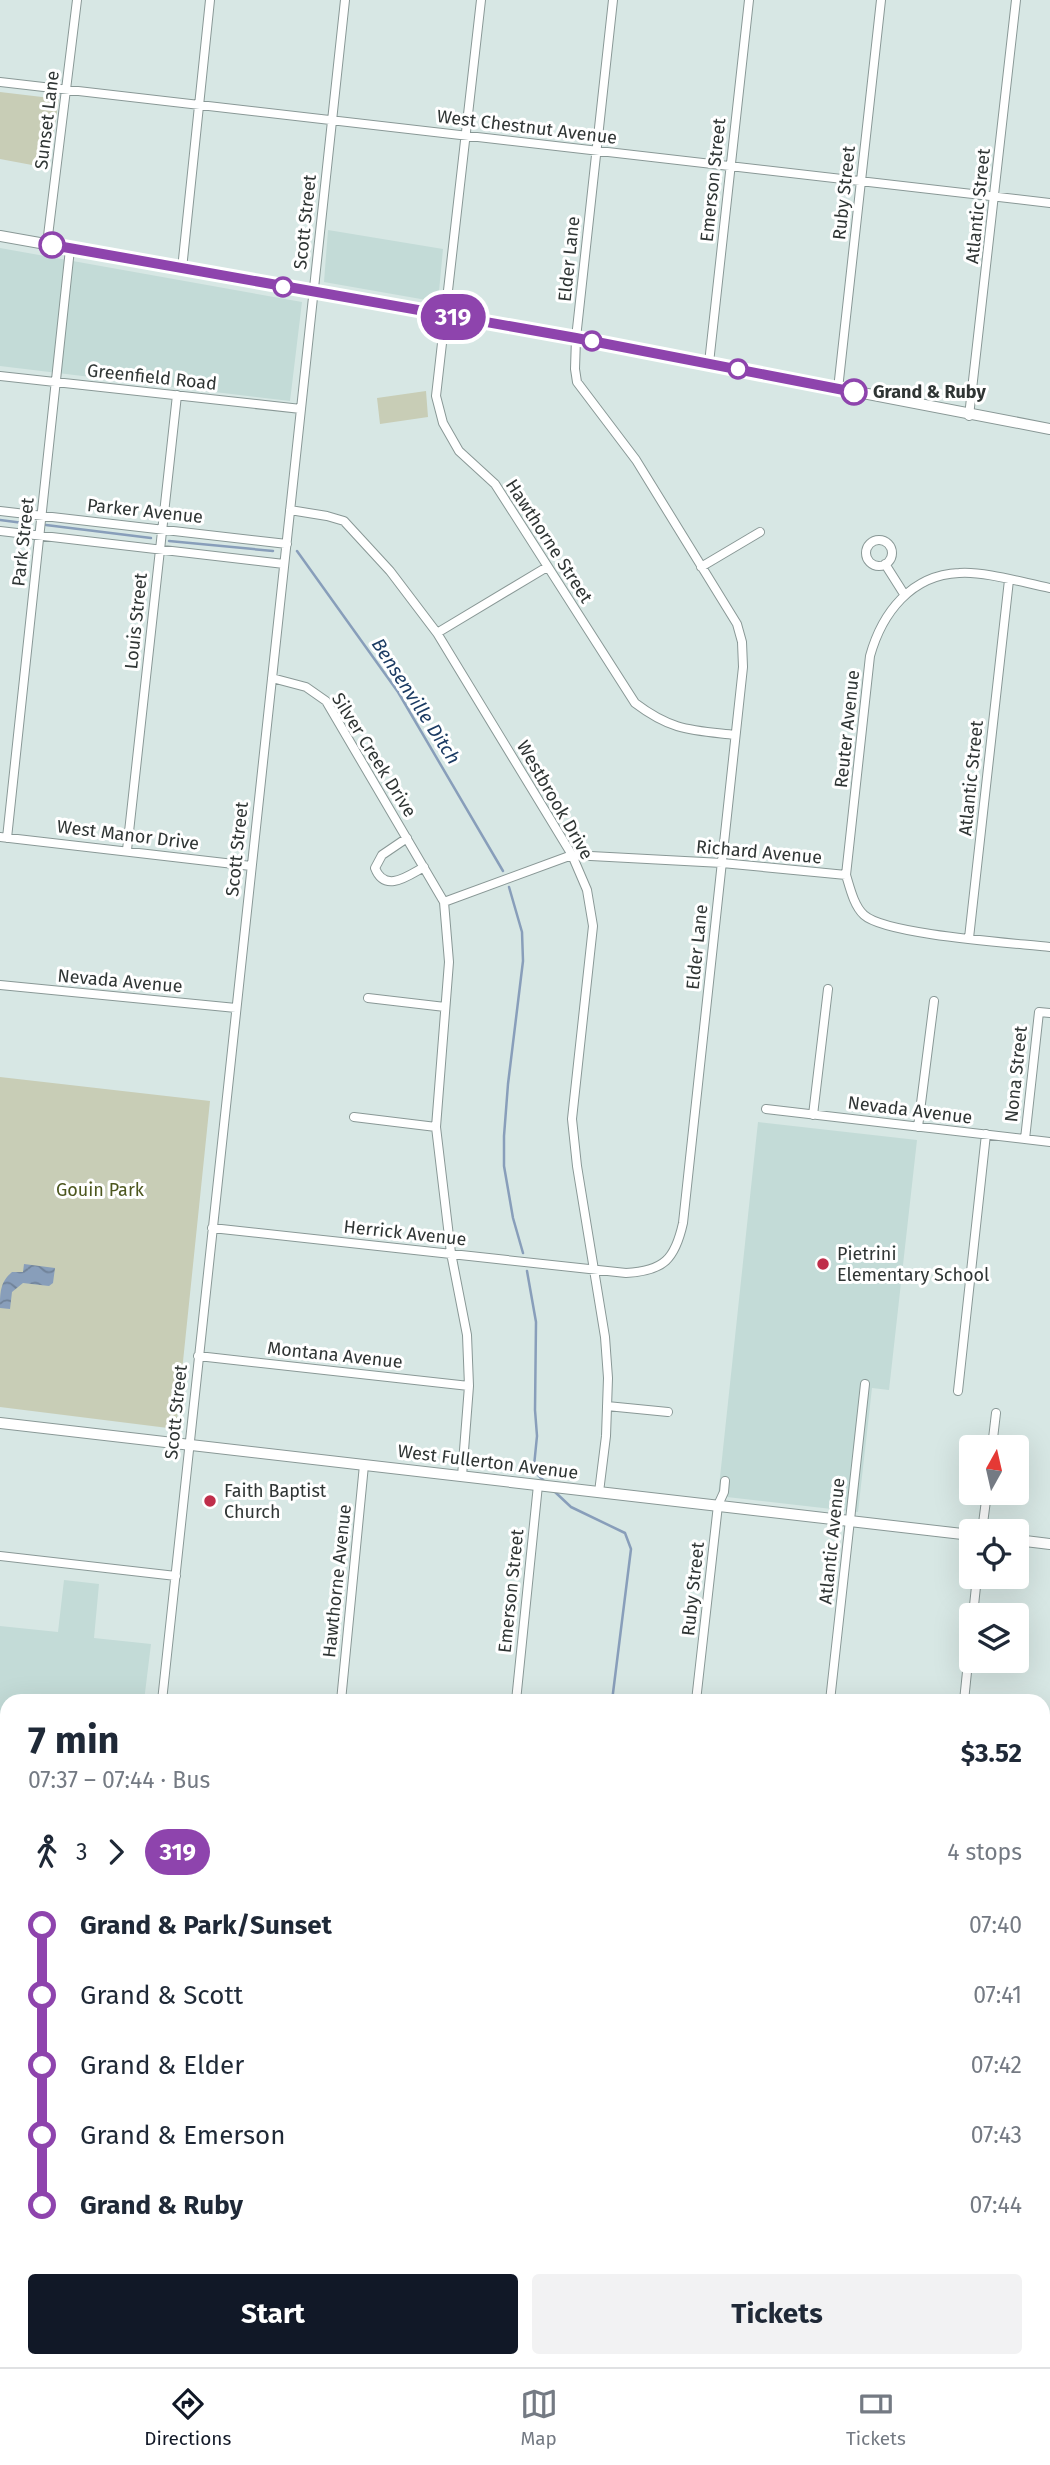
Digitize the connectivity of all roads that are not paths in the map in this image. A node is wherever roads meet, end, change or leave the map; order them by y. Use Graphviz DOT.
graph roads {
  1 [pos="77,0"];
  2 [pos="211,0"];
  3 [pos="345,0"];
  4 [pos="481,0"];
  5 [pos="613,0"];
  6 [pos="749,0"];
  7 [pos="881,0"];
  8 [pos="1016,0"];
  9 [pos="0,82"];
  10 [pos="67,90"];
  11 [pos="199,105"];
  12 [pos="332,121"];
  13 [pos="465,136"];
  14 [pos="597,151"];
  15 [pos="731,166"];
  16 [pos="861,181"];
  17 [pos="995,197"];
  18 [pos="1050,203"];
  19 [pos="0,236"];
  20 [pos="47,244"];
  21 [pos="70,249"];
  22 [pos="183,269"];
  23 [pos="314,293"];
  24 [pos="446,316"];
  25 [pos="576,338"];
  26 [pos="709,363"];
  27 [pos="0,376"];
  28 [pos="55,382"];
  29 [pos="838,389"];
  30 [pos="177,395"];
  31 [pos="301,409"];
  32 [pos="969,416"];
  33 [pos="1050,429"];
  34 [pos="290,510"];
  35 [pos="0,511"];
  36 [pos="41,515"];
  37 [pos="162,528"];
  38 [pos="0,531"];
  39 [pos="760,532"];
  40 [pos="39,536"];
  41 [pos="286,544"];
  42 [pos="160,549"];
  43 [pos="284,564"];
  44 [pos="886,564"];
  45 [pos="547,566"];
  46 [pos="701,567"];
  47 [pos="1009,580"];
  48 [pos="1050,588"];
  49 [pos="904,594"];
  50 [pos="437,633"];
  51 [pos="272,678"];
  52 [pos="735,735"];
  53 [pos="4,837"];
  54 [pos="407,838"];
  55 [pos="127,850"];
  56 [pos="572,855"];
  57 [pos="722,863"];
  58 [pos="251,866"];
  59 [pos="424,867"];
  60 [pos="846,876"];
  61 [pos="444,902"];
  62 [pos="969,938"];
  63 [pos="1050,947"];
  64 [pos="0,985"];
  65 [pos="828,989"];
  66 [pos="368,998"];
  67 [pos="934,1001"];
  68 [pos="236,1007"];
  69 [pos="445,1007"];
  70 [pos="1050,1013"];
  71 [pos="766,1109"];
  72 [pos="813,1115"];
  73 [pos="354,1117"];
  74 [pos="436,1127"];
  75 [pos="918,1127"];
  76 [pos="986,1134"];
  77 [pos="1025,1139"];
  78 [pos="1050,1142"];
  79 [pos="212,1228"];
  80 [pos="451,1253"];
  81 [pos="594,1269"];
  82 [pos="198,1356"];
  83 [pos="865,1384"];
  84 [pos="469,1386"];
  85 [pos="958,1391"];
  86 [pos="607,1406"];
  87 [pos="668,1412"];
  88 [pos="996,1413"];
  89 [pos="0,1423"];
  90 [pos="993,1435"];
  91 [pos="189,1443"];
  92 [pos="364,1465"];
  93 [pos="462,1476"];
  94 [pos="725,1481"];
  95 [pos="539,1485"];
  96 [pos="599,1492"];
  97 [pos="718,1505"];
  98 [pos="850,1521"];
  99 [pos="959,1534"];
  100 [pos="1029,1541"];
  101 [pos="1050,1544"];
  102 [pos="0,1556"];
  103 [pos="176,1576"];
  104 [pos="967,1673"];
  105 [pos="163,1694"];
  106 [pos="342,1694"];
  107 [pos="517,1694"];
  108 [pos="697,1694"];
  109 [pos="831,1694"];
  110 [pos="965,1694"];
  1 -- 10 [label="street, Sunset Lane"];
  2 -- 11 [label="street"];
  3 -- 12 [label="street, Scott Street"];
  4 -- 13 [label="street, Hawthorne Street"];
  5 -- 14 [label="street, Elder Lane"];
  6 -- 15 [label="street, Emerson Street"];
  7 -- 16 [label="street, Ruby Street"];
  8 -- 17 [label="street, Atlantic Street"];
  9 -- 10 [label="street, West Chestnut Avenue"];
  10 -- 11 [label="street, West Chestnut Avenue"];
  10 -- 20 [label="street, Sunset Lane"];
  11 -- 12 [label="street, West Chestnut Avenue"];
  11 -- 22 [label="street"];
  12 -- 13 [label="street, West Chestnut Avenue"];
  12 -- 23 [label="street, Scott Street"];
  13 -- 14 [label="street, West Chestnut Avenue"];
  13 -- 24 [label="street, Hawthorne Street"];
  14 -- 15 [label="street, West Chestnut Avenue"];
  14 -- 25 [label="street, Elder Lane"];
  15 -- 16 [label="street, West Chestnut Avenue"];
  15 -- 26 [label="street, Emerson Street"];
  16 -- 17 [label="street, West Chestnut Avenue"];
  16 -- 29 [label="street, Ruby Street"];
  17 -- 18 [label="street, West Chestnut Avenue"];
  17 -- 32 [label="street, Atlantic Street"];
  19 -- 20 [label="main road"];
  20 -- 21 [label="main road"];
  21 -- 22 [label="main road"];
  21 -- 28 [label="street, Park Street"];
  22 -- 23 [label="main road"];
  23 -- 24 [label="main road"];
  23 -- 31 [label="street, Scott Street"];
  24 -- 25 [label="main road"];
  24 -- 45 [label="street, Hawthorne Street"];
  25 -- 26 [label="main road"];
  25 -- 46 [label="street, Elder Lane"];
  26 -- 29 [label="main road"];
  27 -- 28 [label="street, Greenfield Road"];
  28 -- 30 [label="street, Greenfield Road"];
  28 -- 36 [label="street, Park Street"];
  29 -- 32 [label="main road"];
  30 -- 31 [label="street, Greenfield Road"];
  30 -- 37 [label="street, Louis Street"];
  31 -- 34 [label="street, Scott Street"];
  32 -- 33 [label="main road"];
  34 -- 41 [label="street, Scott Street"];
  34 -- 50 [label="street, Westbrook Drive"];
  35 -- 36 [label="street, Parker Avenue"];
  36 -- 37 [label="street, Parker Avenue"];
  36 -- 40 [label="street, Park Street"];
  37 -- 41 [label="street, Parker Avenue"];
  37 -- 42 [label="street, Louis Street"];
  38 -- 40 [label="street, Parker Avenue"];
  39 -- 46 [label="street"];
  40 -- 42 [label="street, Parker Avenue"];
  40 -- 53 [label="street, Park Street"];
  41 -- 43 [label="street, Scott Street"];
  42 -- 43 [label="street, Parker Avenue"];
  42 -- 55 [label="street, Louis Street"];
  43 -- 51 [label="street, Scott Street"];
  44 -- 49 [label="street"];
  45 -- 50 [label="street"];
  45 -- 52 [label="street, Hawthorne Street"];
  46 -- 52 [label="street, Elder Lane"];
  47 -- 48 [label="street"];
  47 -- 49 [label="street"];
  47 -- 62 [label="street, Atlantic Street"];
  49 -- 60 [label="street, Reuter Avenue"];
  50 -- 56 [label="street, Westbrook Drive"];
  51 -- 54 [label="street, Silver Creek Drive"];
  51 -- 58 [label="street, Scott Street"];
  52 -- 57 [label="street, Elder Lane"];
  53 -- 55 [label="street, West Manor Drive"];
  54 -- 59 [label="street, Silver Creek Drive"];
  54 -- 59 [label="street, Silver Creek Drive"];
  55 -- 58 [label="street, West Manor Drive"];
  56 -- 57 [label="street, Richard Avenue"];
  56 -- 61 [label="street, Richard Avenue"];
  56 -- 81 [label="street, Westbrook Drive"];
  57 -- 60 [label="street, Richard Avenue"];
  57 -- 81 [label="street, Elder Lane"];
  58 -- 68 [label="street, Scott Street"];
  59 -- 61 [label="street, Silver Creek Drive"];
  60 -- 62 [label="street, Richard Avenue"];
  61 -- 69 [label="street, Silver Creek Drive"];
  62 -- 63 [label="street, Richard Avenue"];
  64 -- 68 [label="street, Nevada Avenue"];
  65 -- 72 [label="street"];
  66 -- 69 [label="street"];
  67 -- 75 [label="street"];
  68 -- 79 [label="street, Scott Street"];
  69 -- 74 [label="street, Silver Creek Drive"];
  70 -- 77 [label="street, Nona Street"];
  71 -- 72 [label="street, Nevada Avenue"];
  72 -- 75 [label="street, Nevada Avenue"];
  73 -- 74 [label="street"];
  74 -- 80 [label="street, Silver Creek Drive"];
  75 -- 76 [label="street, Nevada Avenue"];
  76 -- 77 [label="street, Nevada Avenue"];
  76 -- 85 [label="street, Nona Street"];
  77 -- 78 [label="street, Nevada Avenue"];
  79 -- 80 [label="street, Herrick Avenue"];
  79 -- 82 [label="street, Scott Street"];
  80 -- 81 [label="street, Herrick Avenue"];
  80 -- 84 [label="street, Silver Creek Drive"];
  81 -- 86 [label="street, Westbrook Drive"];
  82 -- 84 [label="street, Montana Avenue"];
  82 -- 91 [label="street, Scott Street"];
  83 -- 98 [label="street, Atlantic Avenue"];
  84 -- 93 [label="street, Silver Creek Drive"];
  86 -- 87 [label="street"];
  86 -- 96 [label="street, Westbrook Drive"];
  88 -- 90 [label="street"];
  89 -- 91 [label="main road, West Fullerton Avenue"];
  91 -- 92 [label="main road, West Fullerton Avenue"];
  91 -- 103 [label="street, Scott Street"];
  92 -- 93 [label="main road, West Fullerton Avenue"];
  92 -- 106 [label="street, Hawthorne Avenue"];
  93 -- 95 [label="main road, West Fullerton Avenue"];
  94 -- 97 [label="street, Ruby Street"];
  95 -- 96 [label="main road, West Fullerton Avenue"];
  95 -- 107 [label="street, Emerson Street"];
  96 -- 97 [label="main road, West Fullerton Avenue"];
  97 -- 98 [label="main road, West Fullerton Avenue"];
  97 -- 108 [label="street, Ruby Street"];
  98 -- 99 [label="main road, West Fullerton Avenue"];
  98 -- 109 [label="street, Atlantic Avenue"];
  100 -- 101 [label="main road"];
  102 -- 103 [label="street"];
  103 -- 105 [label="street, Scott Street"];
  104 -- 110 [label="street"];
}
